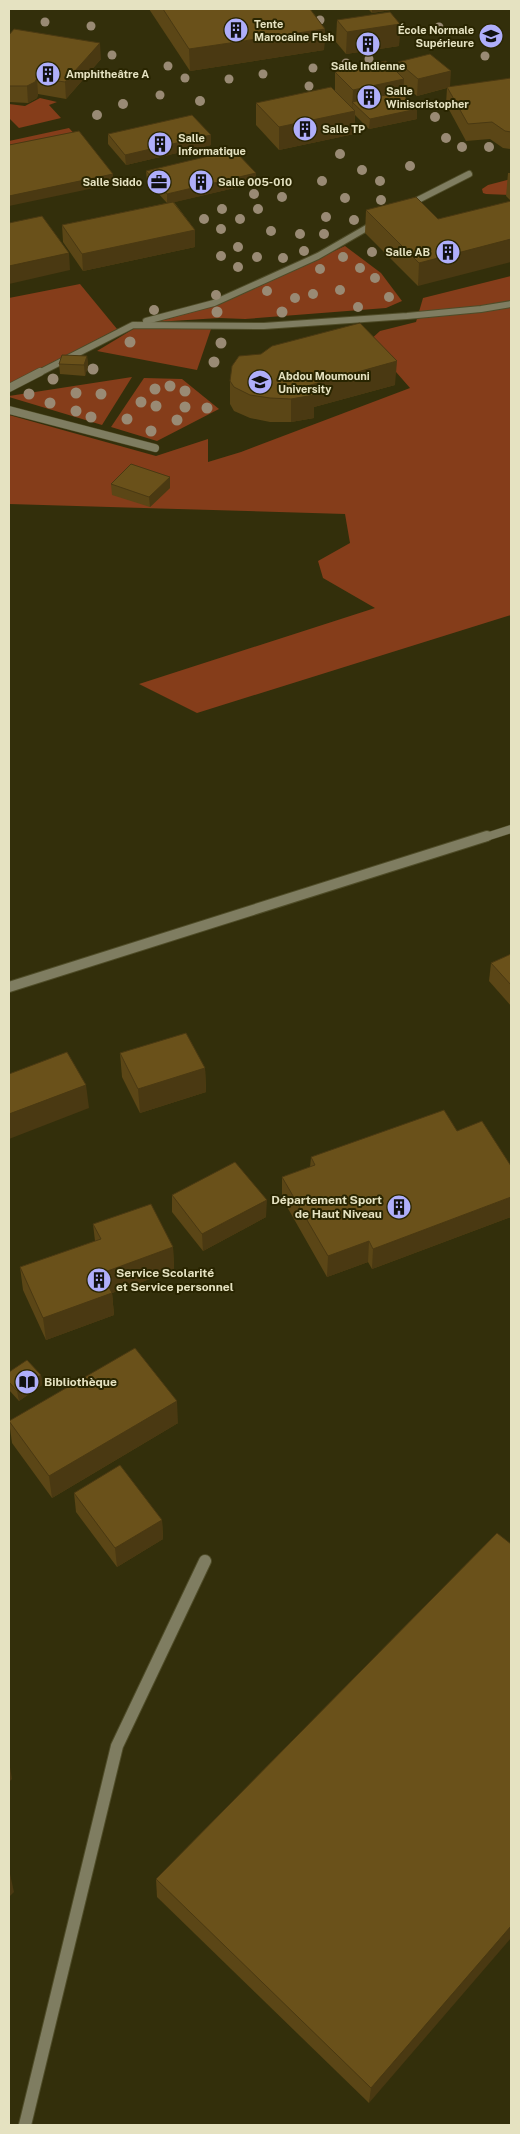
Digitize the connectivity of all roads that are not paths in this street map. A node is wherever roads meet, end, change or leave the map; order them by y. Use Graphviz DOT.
graph roads {
  1 [pos="468,174"];
  2 [pos="398,210"];
  3 [pos="382,219"];
  4 [pos="511,304"];
  5 [pos="133,325"];
  6 [pos="9,388"];
  7 [pos="9,410"];
  8 [pos="155,448"];
  9 [pos="511,829"];
  10 [pos="9,987"];
  11 [pos="205,1561"];
  12 [pos="25,2125"];
  1 -- 2 [label="lane"];
  3 -- 5 [label="lane"];
  4 -- 5 [label="lane"];
  5 -- 6 [label="lane"];
  7 -- 8 [label="lane"];
  9 -- 10 [label="lane"];
  11 -- 12 [label="lane"];
}
